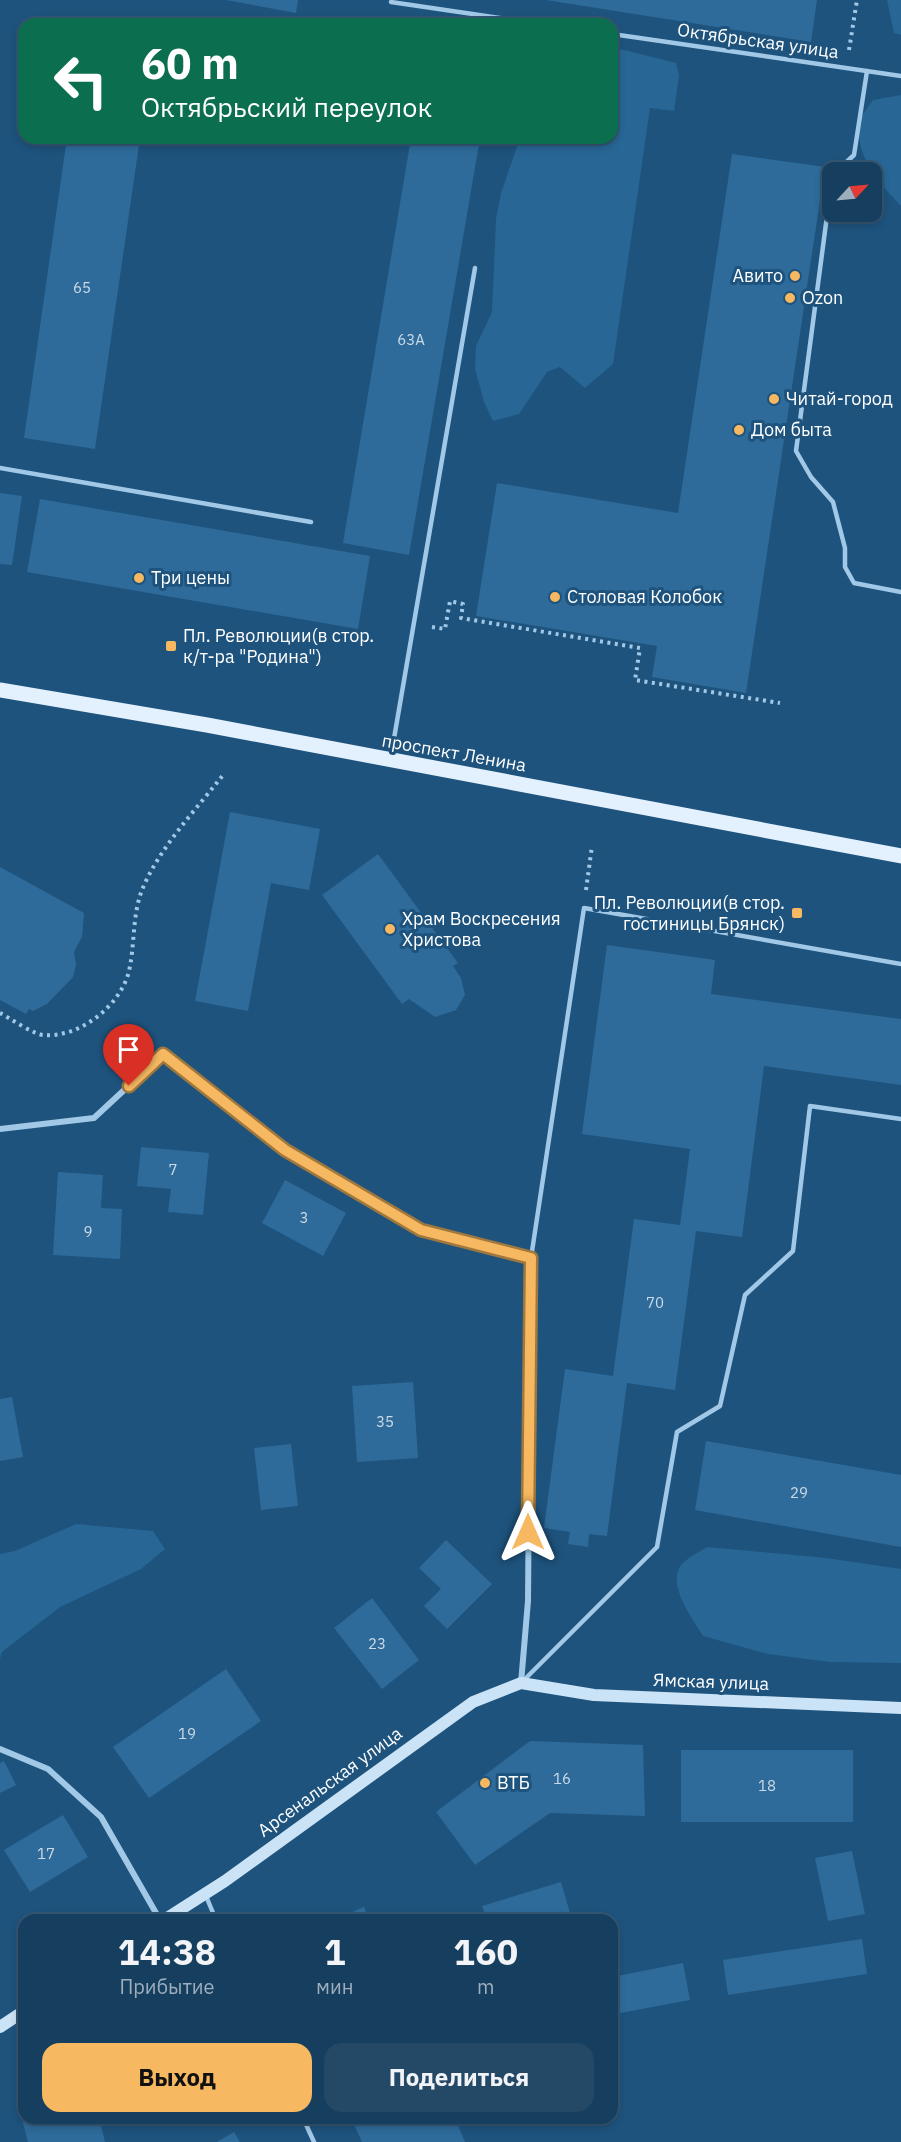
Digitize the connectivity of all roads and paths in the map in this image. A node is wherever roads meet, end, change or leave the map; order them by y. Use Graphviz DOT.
graph roads {
  1 [pos="857,0"];
  2 [pos="391,2"];
  3 [pos="500,18"];
  4 [pos="618,35"];
  5 [pos="847,67"];
  6 [pos="867,71"];
  7 [pos="901,76"];
  8 [pos="847,162"];
  9 [pos="826,222"];
  10 [pos="475,268"];
  11 [pos="0,468"];
  12 [pos="311,522"];
  13 [pos="901,592"];
  14 [pos="413,624"];
  15 [pos="0,690"];
  16 [pos="780,704"];
  17 [pos="390,761"];
  18 [pos="223,775"];
  19 [pos="592,846"];
  20 [pos="901,856"];
  21 [pos="584,908"];
  22 [pos="901,964"];
  23 [pos="0,1013"];
  24 [pos="901,1119"];
  25 [pos="0,1130"];
  26 [pos="531,1258"];
  27 [pos="521,1683"];
  28 [pos="901,1708"];
  29 [pos="0,1749"];
  30 [pos="204,1894"];
  31 [pos="158,1914"];
  32 [pos="172,1914"];
  33 [pos="213,1914"];
  34 [pos="18,2015"];
  35 [pos="0,2027"];
  36 [pos="306,2124"];
  37 [pos="314,2142"];
  1 -- 5 [label="path"];
  2 -- 3 [label="lane"];
  4 -- 5 [label="lane, Октябрьская улица"];
  5 -- 6 [label="lane, Октябрьская улица"];
  6 -- 7 [label="lane, Октябрьская улица"];
  6 -- 8 [label="lane"];
  9 -- 13 [label="lane"];
  10 -- 14 [label="lane"];
  11 -- 12 [label="lane"];
  14 -- 16 [label="path"];
  14 -- 17 [label="lane"];
  15 -- 17 [label="main road, проспект Ленина"];
  17 -- 20 [label="main road, проспект Ленина"];
  18 -- 23 [label="path"];
  19 -- 21 [label="path"];
  21 -- 22 [label="lane"];
  21 -- 26 [label="lane"];
  24 -- 27 [label="lane"];
  25 -- 26 [label="street"];
  26 -- 27 [label="street"];
  27 -- 28 [label="street, Ямская улица"];
  27 -- 30 [label="street, Арсенальская улица"];
  29 -- 31 [label="street"];
  30 -- 32 [label="street, Арсенальская улица"];
  30 -- 33 [label="lane"];
  34 -- 35 [label="street"];
  36 -- 37 [label="lane"];
}
